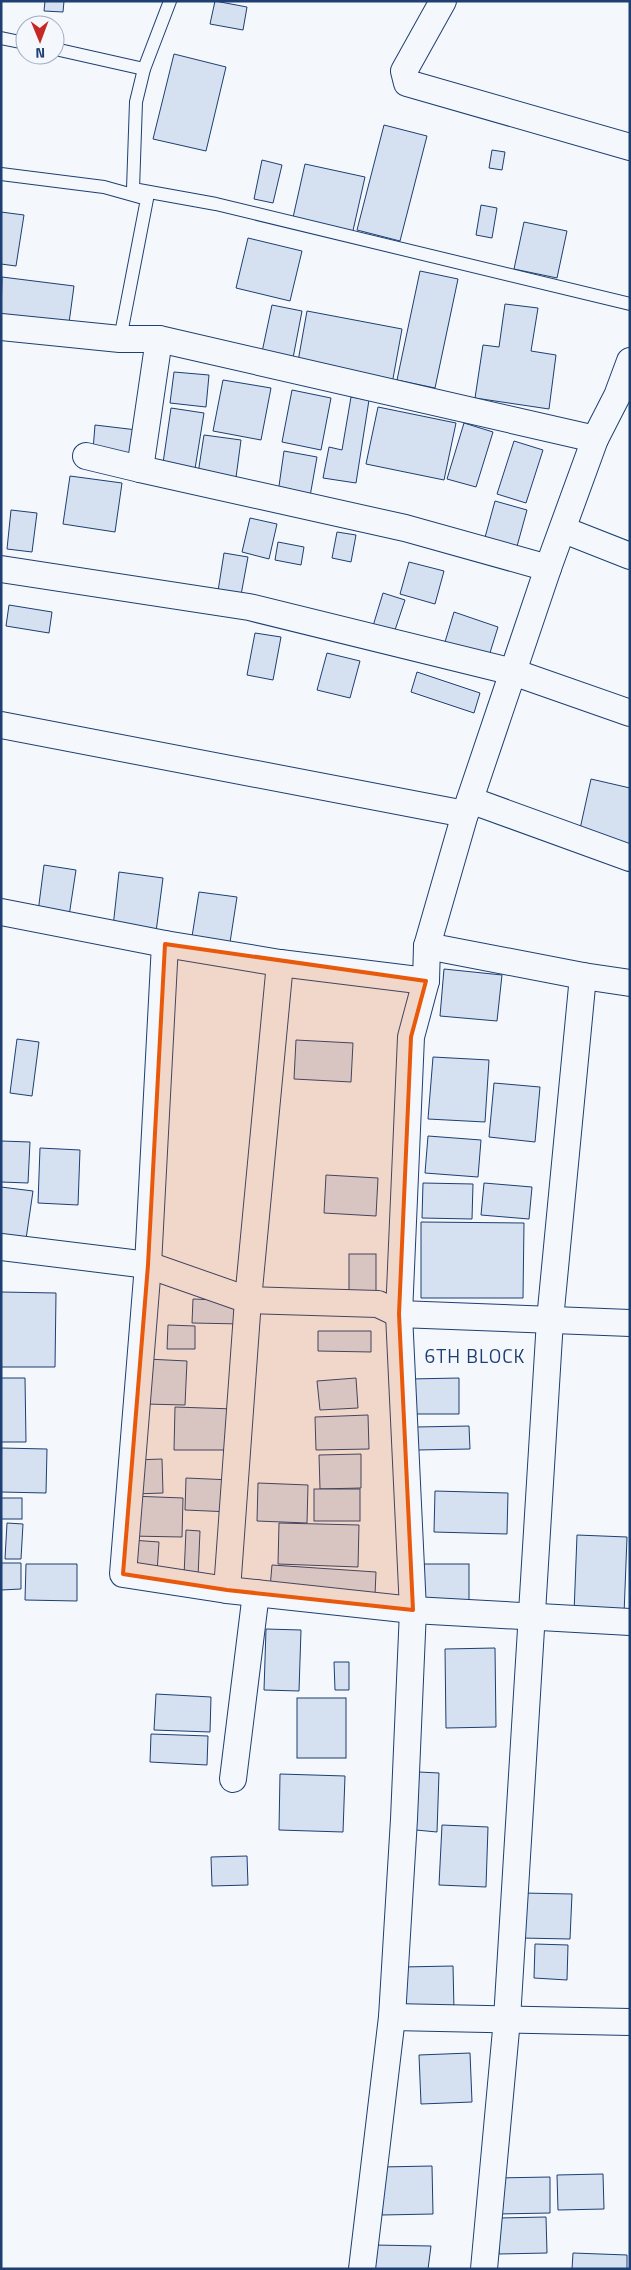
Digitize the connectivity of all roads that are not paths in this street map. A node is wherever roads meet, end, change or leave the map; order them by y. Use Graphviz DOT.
graph roads {
  1 [pos="170,1"];
  2 [pos="443,1"];
  3 [pos="1,38"];
  4 [pos="15,41"];
  5 [pos="65,51"];
  6 [pos="144,69"];
  7 [pos="630,148"];
  8 [pos="1,174"];
  9 [pos="133,189"];
  10 [pos="147,199"];
  11 [pos="630,304"];
  12 [pos="1,327"];
  13 [pos="120,339"];
  14 [pos="159,339"];
  15 [pos="630,361"];
  16 [pos="623,398"];
  17 [pos="595,439"];
  18 [pos="86,456"];
  19 [pos="140,468"];
  20 [pos="564,530"];
  21 [pos="630,556"];
  22 [pos="548,568"];
  23 [pos="1,569"];
  24 [pos="513,672"];
  25 [pos="630,713"];
  26 [pos="1,725"];
  27 [pos="467,807"];
  28 [pos="630,858"];
  29 [pos="1,912"];
  30 [pos="165,944"];
  31 [pos="427,946"];
  32 [pos="280,963"];
  33 [pos="583,976"];
  34 [pos="426,981"];
  35 [pos="630,983"];
  36 [pos="1,1247"];
  37 [pos="148,1265"];
  38 [pos="248,1300"];
  39 [pos="399,1314"];
  40 [pos="550,1320"];
  41 [pos="630,1323"];
  42 [pos="227,1590"];
  43 [pos="256,1593"];
  44 [pos="413,1610"];
  45 [pos="530,1616"];
  46 [pos="630,1622"];
  47 [pos="233,1779"];
  48 [pos="392,2017"];
  49 [pos="507,2019"];
  50 [pos="630,2022"];
  51 [pos="362,2269"];
  52 [pos="484,2269"];
  1 -- 6 [label="lane"];
  2 -- 7 [label="street"];
  3 -- 4 [label="lane"];
  5 -- 6 [label="lane"];
  6 -- 9 [label="lane"];
  8 -- 10 [label="lane"];
  9 -- 10 [label="lane"];
  9 -- 11 [label="lane"];
  10 -- 13 [label="lane"];
  12 -- 13 [label="street"];
  13 -- 14 [label="street"];
  14 -- 17 [label="street"];
  14 -- 19 [label="street"];
  15 -- 16 [label="street"];
  16 -- 17 [label="street"];
  17 -- 20 [label="street"];
  18 -- 19 [label="street"];
  19 -- 22 [label="street"];
  20 -- 21 [label="street"];
  20 -- 22 [label="street"];
  22 -- 24 [label="street"];
  23 -- 24 [label="street"];
  24 -- 25 [label="street"];
  24 -- 27 [label="street"];
  26 -- 27 [label="street"];
  27 -- 28 [label="street"];
  27 -- 31 [label="street"];
  29 -- 30 [label="street"];
  30 -- 32 [label="street"];
  30 -- 37 [label="street"];
  31 -- 33 [label="street"];
  31 -- 34 [label="street"];
  32 -- 34 [label="street"];
  32 -- 38 [label="street"];
  33 -- 35 [label="street"];
  33 -- 40 [label="street"];
  34 -- 39 [label="street"];
  36 -- 37 [label="street"];
  37 -- 38 [label="street"];
  37 -- 42 [label="street"];
  38 -- 39 [label="street"];
  38 -- 42 [label="street"];
  39 -- 40 [label="street"];
  39 -- 44 [label="street"];
  40 -- 41 [label="street"];
  40 -- 45 [label="street"];
  42 -- 43 [label="street"];
  43 -- 44 [label="street"];
  43 -- 47 [label="street"];
  44 -- 45 [label="street"];
  44 -- 48 [label="street"];
  45 -- 46 [label="street"];
  45 -- 49 [label="street"];
  48 -- 49 [label="street"];
  48 -- 51 [label="street"];
  49 -- 50 [label="street"];
  49 -- 52 [label="street"];
}
